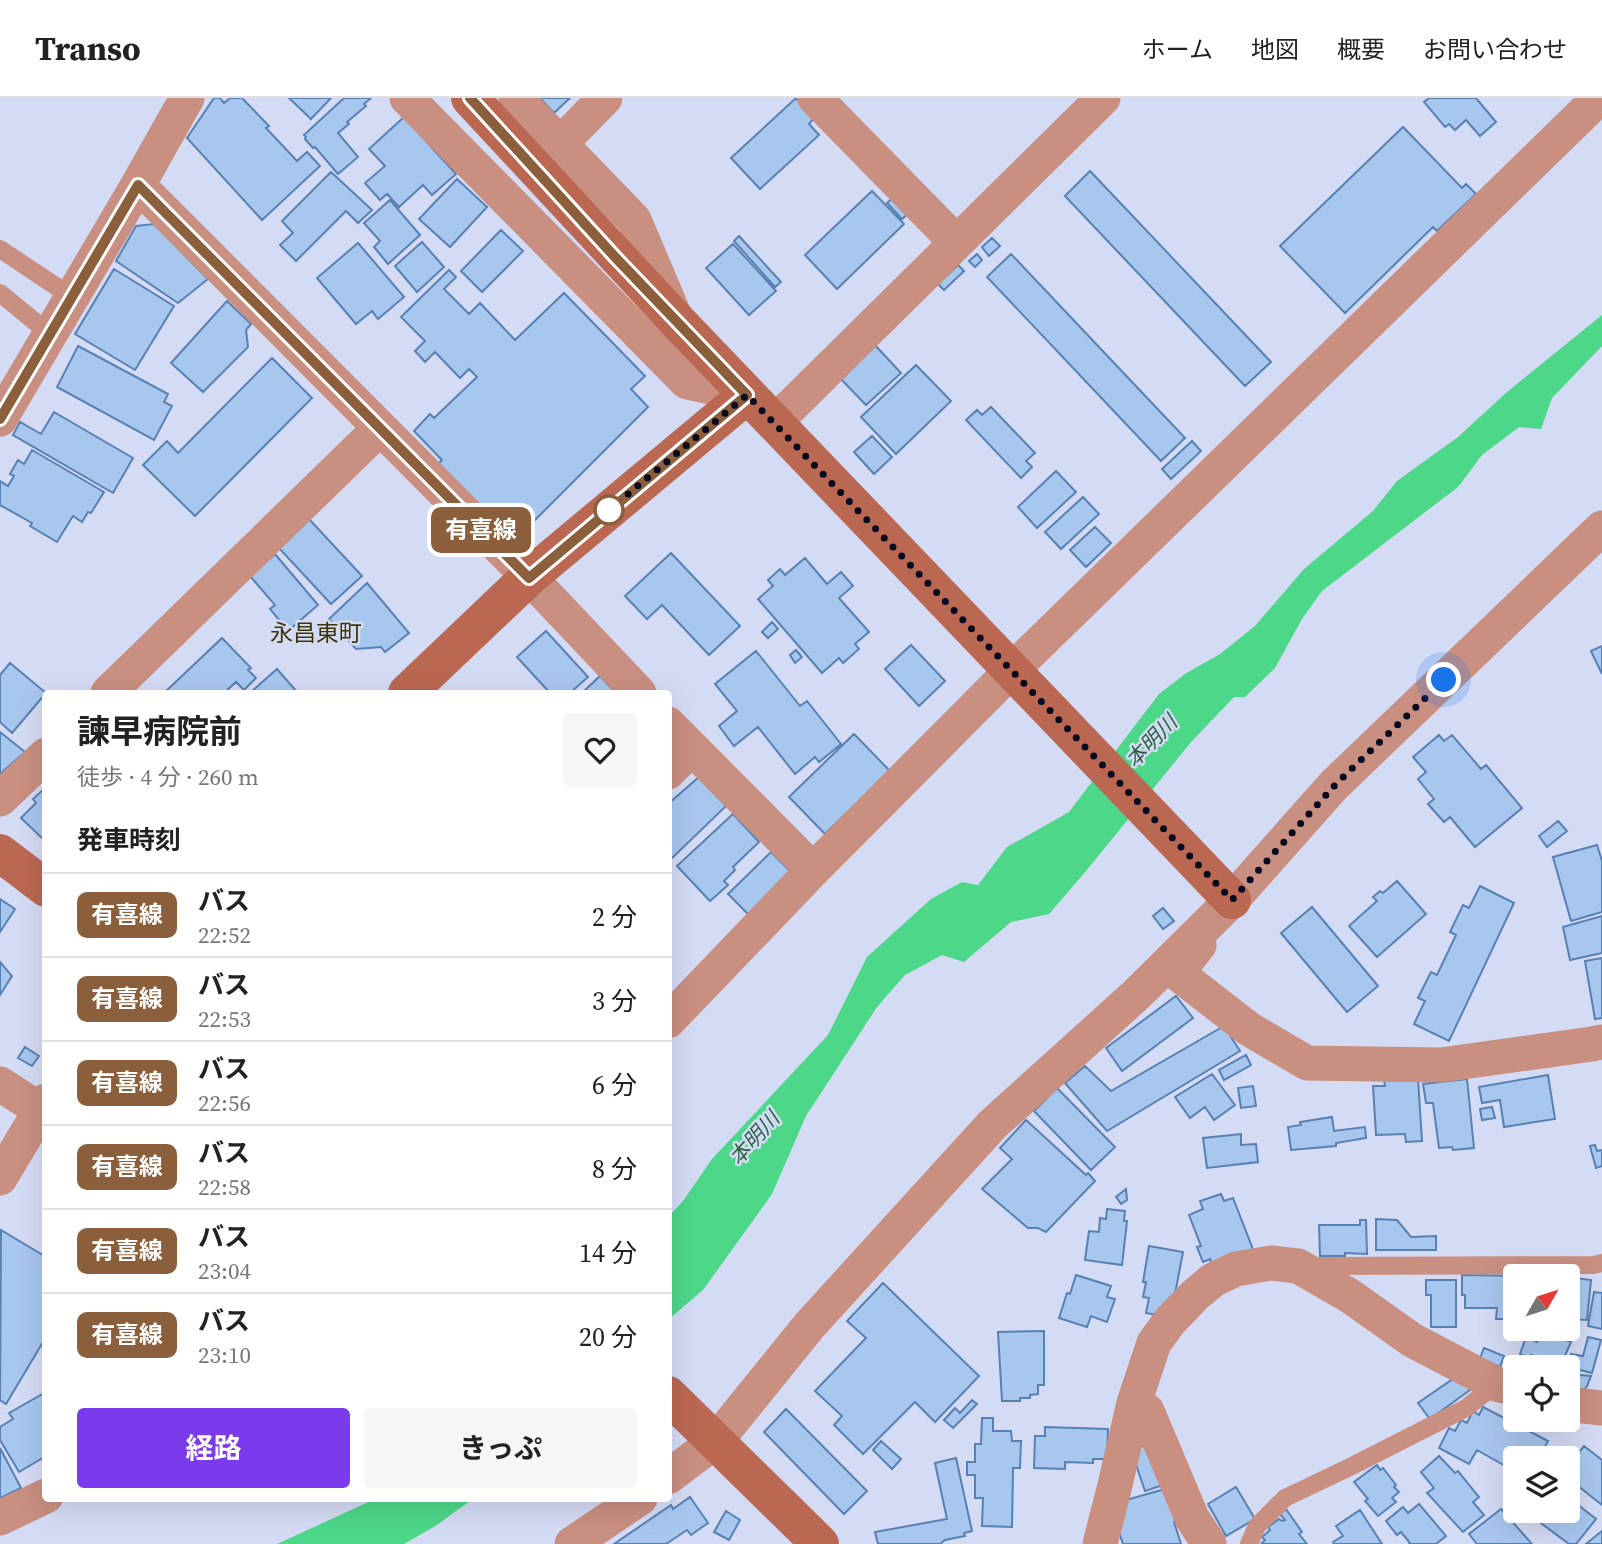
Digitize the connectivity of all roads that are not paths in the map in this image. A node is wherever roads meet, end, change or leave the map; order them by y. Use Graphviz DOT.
graph roads {
  1 [pos="187,98"];
  2 [pos="407,98"];
  3 [pos="470,98"];
  4 [pos="516,98"];
  5 [pos="606,98"];
  6 [pos="815,98"];
  7 [pos="1103,98"];
  8 [pos="1600,98"];
  9 [pos="560,144"];
  10 [pos="138,185"];
  11 [pos="956,242"];
  12 [pos="0,249"];
  13 [pos="0,293"];
  14 [pos="72,297"];
  15 [pos="678,322"];
  16 [pos="50,334"];
  17 [pos="747,395"];
  18 [pos="0,419"];
  19 [pos="774,423"];
  20 [pos="380,428"];
  21 [pos="1596,544"];
  22 [pos="529,578"];
  23 [pos="1012,670"];
  24 [pos="111,690"];
  25 [pos="410,690"];
  26 [pos="636,690"];
  27 [pos="676,748"];
  28 [pos="42,759"];
  29 [pos="0,799"];
  30 [pos="0,853"];
  31 [pos="813,870"];
  32 [pos="42,885"];
  33 [pos="1232,900"];
  34 [pos="672,1017"];
  35 [pos="1602,1042"];
  36 [pos="0,1084"];
  37 [pos="42,1105"];
  38 [pos="42,1107"];
  39 [pos="0,1178"];
  40 [pos="1602,1263"];
  41 [pos="1298,1266"];
  42 [pos="1503,1385"];
  43 [pos="1503,1388"];
  44 [pos="672,1399"];
  45 [pos="1134,1402"];
  46 [pos="1580,1405"];
  47 [pos="1602,1408"];
  48 [pos="707,1433"];
  49 [pos="672,1472"];
  50 [pos="42,1498"];
  51 [pos="634,1502"];
  52 [pos="0,1518"];
  53 [pos="572,1544"];
  54 [pos="820,1544"];
  55 [pos="1100,1544"];
  56 [pos="1209,1544"];
  57 [pos="1249,1544"];
  1 -- 10 [label="street"];
  2 -- 17 [label="street"];
  3 -- 15 [label="street"];
  4 -- 9 [label="street"];
  5 -- 9 [label="street"];
  6 -- 11 [label="street"];
  7 -- 11 [label="street"];
  8 -- 23 [label="street"];
  9 -- 15 [label="street"];
  10 -- 14 [label="street"];
  10 -- 20 [label="street"];
  11 -- 19 [label="street"];
  12 -- 14 [label="lane"];
  13 -- 16 [label="lane"];
  14 -- 16 [label="street"];
  15 -- 17 [label="street"];
  16 -- 18 [label="street"];
  17 -- 19 [label="street"];
  17 -- 22 [label="street"];
  19 -- 23 [label="street"];
  20 -- 22 [label="street"];
  20 -- 24 [label="street"];
  21 -- 33 [label="street"];
  22 -- 25 [label="street"];
  22 -- 26 [label="street"];
  23 -- 31 [label="street"];
  23 -- 33 [label="street"];
  27 -- 31 [label="street"];
  28 -- 29 [label="street"];
  30 -- 32 [label="street"];
  31 -- 34 [label="street"];
  33 -- 35 [label="street"];
  33 -- 48 [label="street"];
  36 -- 37 [label="street"];
  38 -- 39 [label="street"];
  40 -- 41 [label="lane"];
  41 -- 42 [label="street"];
  41 -- 45 [label="street"];
  43 -- 57 [label="lane"];
  44 -- 48 [label="street"];
  45 -- 55 [label="street"];
  45 -- 56 [label="street"];
  46 -- 47 [label="street"];
  48 -- 49 [label="street"];
  48 -- 54 [label="street"];
  50 -- 52 [label="street"];
  51 -- 53 [label="street"];
}
